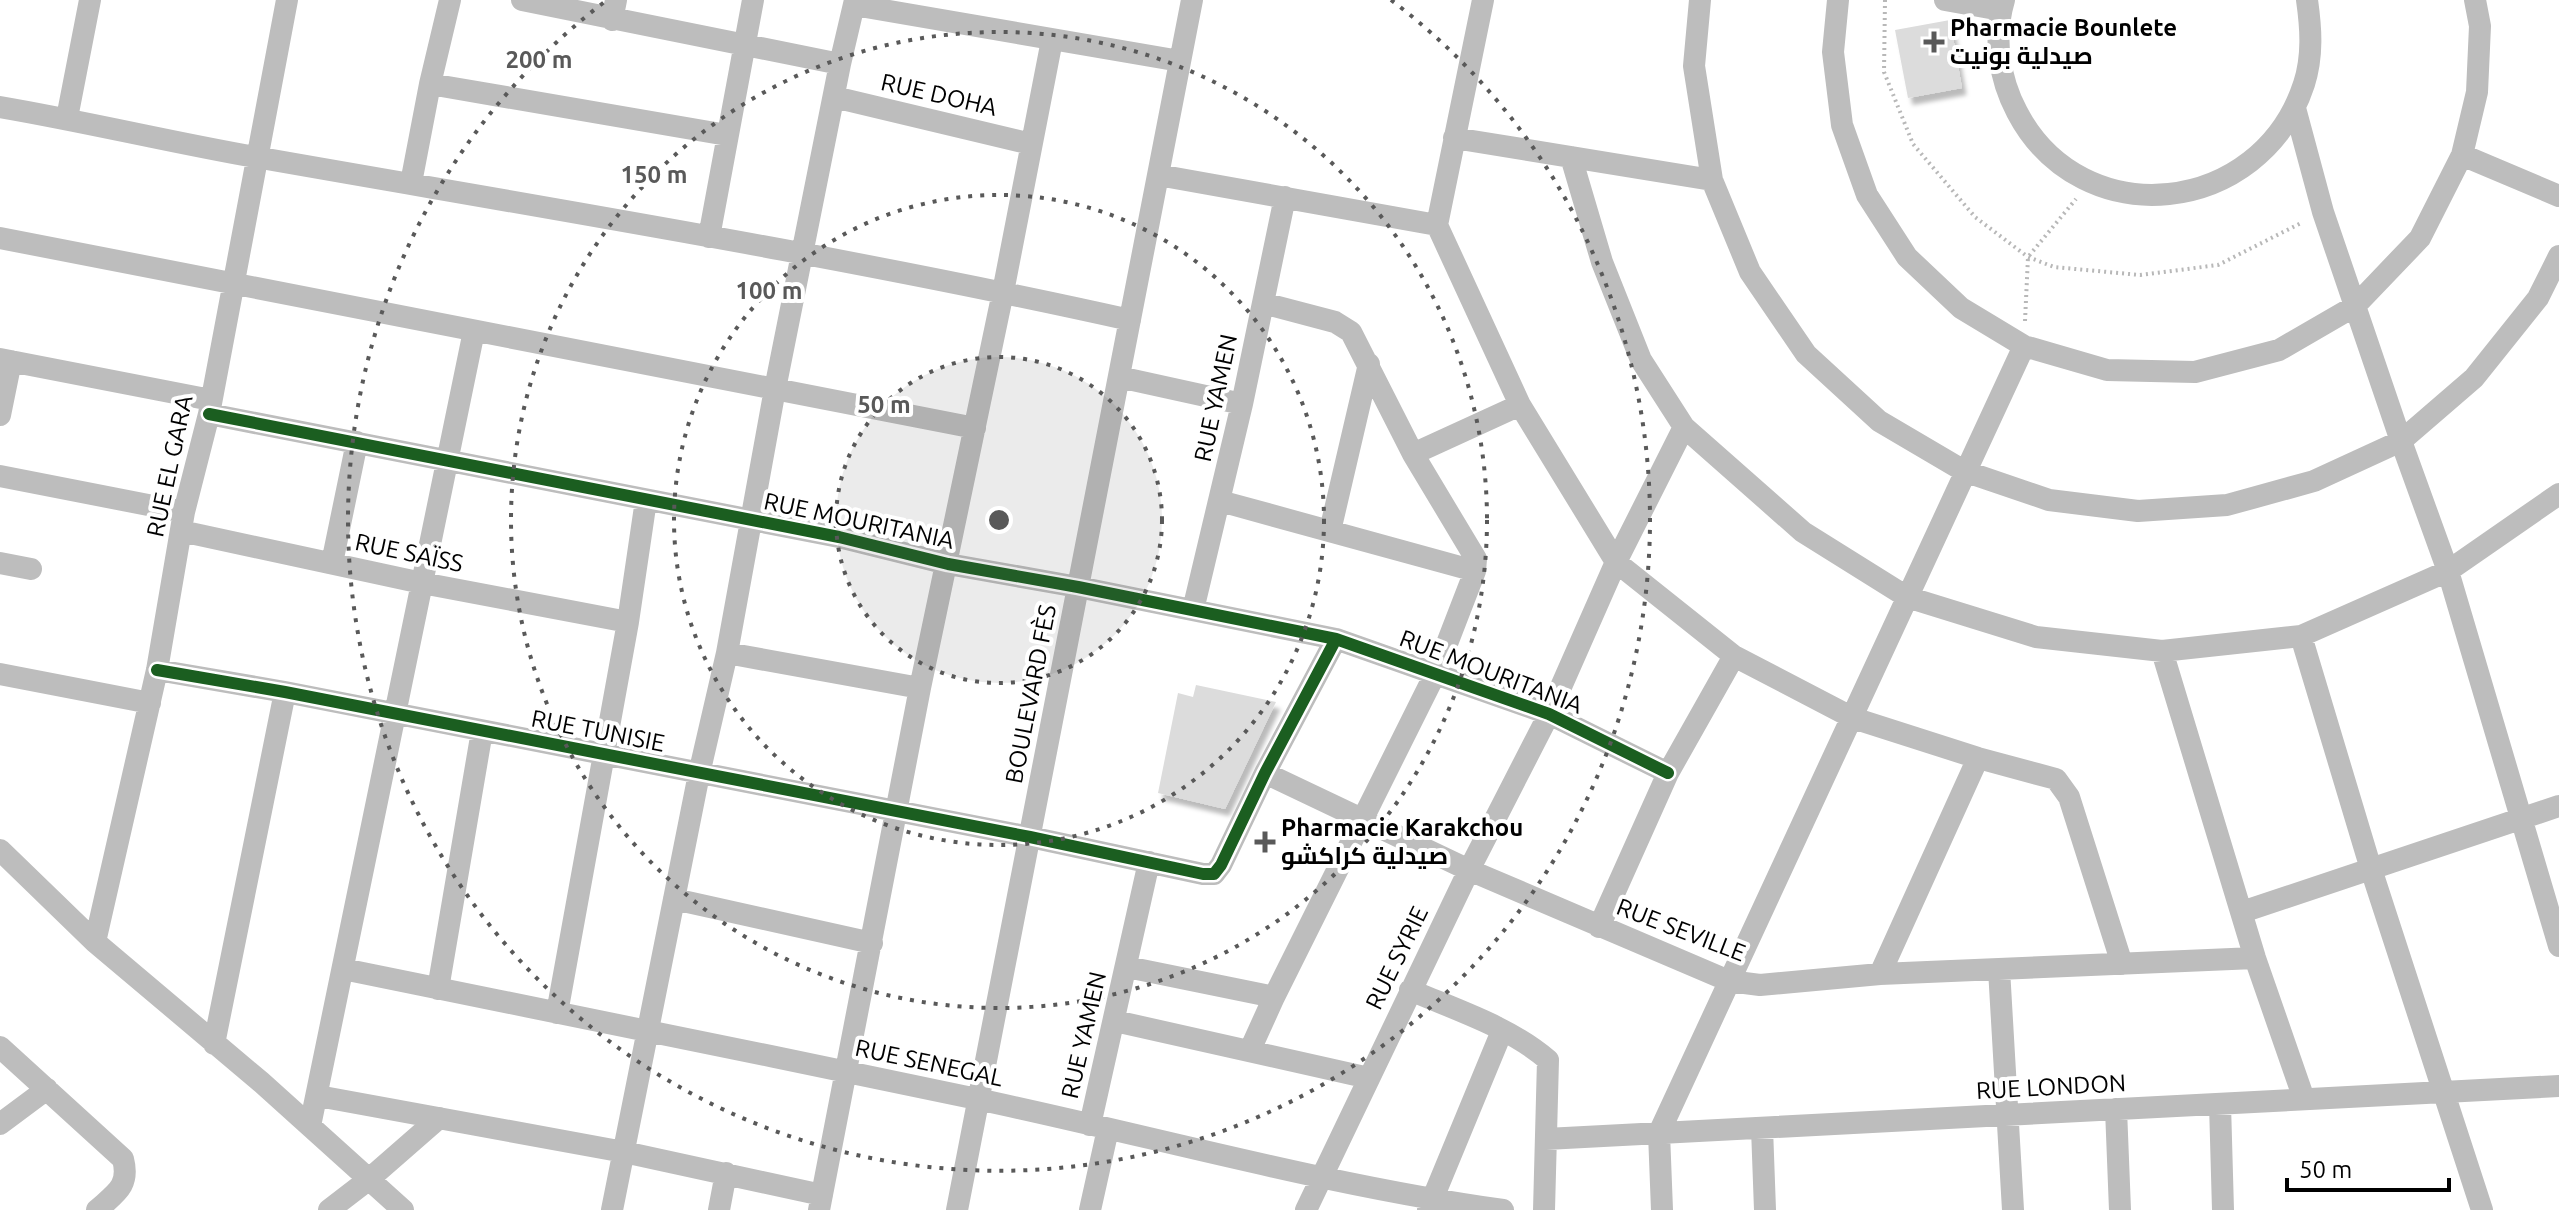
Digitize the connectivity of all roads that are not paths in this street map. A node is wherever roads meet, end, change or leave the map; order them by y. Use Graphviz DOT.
graph roads {
  1 [pos="90,0"];
  2 [pos="287,0"];
  3 [pos="450,0"];
  4 [pos="522,0"];
  5 [pos="753,0"];
  6 [pos="1192,0"];
  7 [pos="1483,0"];
  8 [pos="1700,0"];
  9 [pos="1838,0"];
  10 [pos="1945,0"];
  11 [pos="2307,0"];
  12 [pos="2475,0"];
  13 [pos="855,2"];
  14 [pos="2002,5"];
  15 [pos="614,10"];
  16 [pos="1052,40"];
  17 [pos="744,45"];
  18 [pos="1180,61"];
  19 [pos="840,64"];
  20 [pos="430,84"];
  21 [pos="834,97"];
  22 [pos="0,107"];
  23 [pos="2295,108"];
  24 [pos="67,118"];
  25 [pos="727,135"];
  26 [pos="1454,138"];
  27 [pos="1031,144"];
  28 [pos="2462,155"];
  29 [pos="1571,157"];
  30 [pos="258,158"];
  31 [pos="1158,175"];
  32 [pos="1712,180"];
  33 [pos="411,183"];
  34 [pos="2559,196"];
  35 [pos="1285,197"];
  36 [pos="1437,225"];
  37 [pos="709,237"];
  38 [pos="0,238"];
  39 [pos="802,253"];
  40 [pos="2559,256"];
  41 [pos="232,282"];
  42 [pos="1003,292"];
  43 [pos="1263,303"];
  44 [pos="2355,306"];
  45 [pos="1130,320"];
  46 [pos="474,331"];
  47 [pos="2024,346"];
  48 [pos="6,360"];
  49 [pos="1369,364"];
  50 [pos="1119,377"];
  51 [pos="775,389"];
  52 [pos="1242,404"];
  53 [pos="1520,405"];
  54 [pos="210,407"];
  55 [pos="0,415"];
  56 [pos="1684,427"];
  57 [pos="975,428"];
  58 [pos="2401,441"];
  59 [pos="357,442"];
  60 [pos="1413,454"];
  61 [pos="447,459"];
  62 [pos="1964,471"];
  63 [pos="0,476"];
  64 [pos="2559,494"];
  65 [pos="646,500"];
  66 [pos="1220,501"];
  67 [pos="750,520"];
  68 [pos="183,522"];
  69 [pos="1330,531"];
  70 [pos="1616,562"];
  71 [pos="0,563"];
  72 [pos="332,563"];
  73 [pos="948,564"];
  74 [pos="31,569"];
  75 [pos="1475,571"];
  76 [pos="2448,571"];
  77 [pos="422,583"];
  78 [pos="1078,587"];
  79 [pos="1907,597"];
  80 [pos="1193,610"];
  81 [pos="628,622"];
  82 [pos="2301,636"];
  83 [pos="1336,639"];
  84 [pos="2162,651"];
  85 [pos="727,653"];
  86 [pos="1734,656"];
  87 [pos="157,670"];
  88 [pos="1436,672"];
  89 [pos="0,674"];
  90 [pos="920,688"];
  91 [pos="285,692"];
  92 [pos="150,703"];
  93 [pos="395,714"];
  94 [pos="1549,714"];
  95 [pos="1853,718"];
  96 [pos="482,731"];
  97 [pos="604,755"];
  98 [pos="1978,758"];
  99 [pos="1265,773"];
  100 [pos="1668,773"];
  101 [pos="699,774"];
  102 [pos="2559,806"];
  103 [pos="898,813"];
  104 [pos="1365,818"];
  105 [pos="2520,819"];
  106 [pos="1030,837"];
  107 [pos="0,850"];
  108 [pos="1149,862"];
  109 [pos="2371,869"];
  110 [pos="1469,870"];
  111 [pos="674,899"];
  112 [pos="2242,912"];
  113 [pos="1599,927"];
  114 [pos="95,942"];
  115 [pos="872,943"];
  116 [pos="2559,946"];
  117 [pos="2255,958"];
  118 [pos="2122,964"];
  119 [pos="1127,967"];
  120 [pos="343,969"];
  121 [pos="1999,969"];
  122 [pos="1880,974"];
  123 [pos="1729,981"];
  124 [pos="438,989"];
  125 [pos="1410,990"];
  126 [pos="1274,997"];
  127 [pos="557,1013"];
  128 [pos="1115,1021"];
  129 [pos="1502,1031"];
  130 [pos="648,1032"];
  131 [pos="214,1044"];
  132 [pos="0,1047"];
  133 [pos="1250,1050"];
  134 [pos="847,1073"];
  135 [pos="1369,1078"];
  136 [pos="2559,1086"];
  137 [pos="47,1089"];
  138 [pos="2445,1092"];
  139 [pos="318,1096"];
  140 [pos="979,1099"];
  141 [pos="2304,1099"];
  142 [pos="2220,1104"];
  143 [pos="2116,1109"];
  144 [pos="2007,1115"];
  145 [pos="439,1118"];
  146 [pos="0,1124"];
  147 [pos="310,1126"];
  148 [pos="1099,1127"];
  149 [pos="1762,1128"];
  150 [pos="1659,1133"];
  151 [pos="1546,1139"];
  152 [pos="624,1152"];
  153 [pos="726,1173"];
  154 [pos="1321,1178"];
  155 [pos="368,1180"];
  156 [pos="821,1202"];
  157 [pos="1430,1205"];
  158 [pos="97,1210"];
  159 [pos="329,1210"];
  160 [pos="403,1210"];
  161 [pos="612,1210"];
  162 [pos="719,1210"];
  163 [pos="957,1210"];
  164 [pos="1090,1210"];
  165 [pos="1306,1210"];
  166 [pos="1503,1210"];
  167 [pos="1544,1210"];
  168 [pos="1662,1210"];
  169 [pos="1765,1210"];
  170 [pos="2013,1210"];
  171 [pos="2120,1210"];
  172 [pos="2223,1210"];
  173 [pos="2482,1210"];
  1 -- 24 [label="street"];
  2 -- 30 [label="street, RUE EL GARA"];
  3 -- 20 [label="street"];
  4 -- 15 [label="street"];
  5 -- 17 [label="street"];
  6 -- 18 [label="street, BOULEVARD FÈS"];
  7 -- 26 [label="street"];
  8 -- 32 [label="street"];
  9 -- 47 [label="street"];
  10 -- 14 [label="street"];
  11 -- 23 [label="street"];
  12 -- 28 [label="street"];
  13 -- 16 [label="street"];
  13 -- 19 [label="street"];
  14 -- 23 [label="street"];
  15 -- 17 [label="street"];
  16 -- 18 [label="street"];
  16 -- 27 [label="street"];
  17 -- 19 [label="street"];
  17 -- 25 [label="street"];
  18 -- 31 [label="street, BOULEVARD FÈS"];
  19 -- 21 [label="street"];
  20 -- 25 [label="street"];
  20 -- 33 [label="street"];
  21 -- 27 [label="street, RUE DOHA"];
  21 -- 39 [label="street"];
  22 -- 24 [label="street"];
  23 -- 44 [label="street"];
  24 -- 30 [label="street"];
  25 -- 37 [label="street"];
  26 -- 29 [label="street"];
  26 -- 36 [label="street"];
  27 -- 42 [label="street"];
  28 -- 34 [label="street"];
  28 -- 44 [label="street"];
  29 -- 32 [label="street"];
  29 -- 56 [label="street"];
  30 -- 33 [label="street"];
  30 -- 41 [label="street, RUE EL GARA"];
  31 -- 35 [label="street"];
  31 -- 45 [label="street, BOULEVARD FÈS"];
  32 -- 62 [label="street"];
  33 -- 37 [label="street"];
  35 -- 36 [label="street"];
  35 -- 43 [label="street, RUE YAMEN"];
  36 -- 53 [label="street"];
  37 -- 39 [label="street"];
  38 -- 41 [label="street"];
  39 -- 42 [label="street"];
  39 -- 51 [label="street"];
  40 -- 58 [label="street"];
  41 -- 46 [label="street"];
  41 -- 54 [label="street, RUE EL GARA"];
  42 -- 45 [label="street"];
  42 -- 57 [label="street"];
  43 -- 49 [label="street"];
  43 -- 52 [label="street, RUE YAMEN"];
  44 -- 47 [label="street"];
  44 -- 58 [label="street"];
  45 -- 50 [label="street, BOULEVARD FÈS"];
  46 -- 51 [label="street"];
  46 -- 61 [label="street"];
  47 -- 62 [label="street"];
  48 -- 54 [label="street, RUE MOURITANIA"];
  48 -- 55 [label="street"];
  49 -- 60 [label="street"];
  49 -- 69 [label="street"];
  50 -- 52 [label="street"];
  50 -- 78 [label="street, BOULEVARD FÈS"];
  51 -- 57 [label="street"];
  51 -- 67 [label="street"];
  52 -- 66 [label="street, RUE YAMEN"];
  53 -- 60 [label="street"];
  53 -- 70 [label="street"];
  54 -- 59 [label="street, RUE MOURITANIA"];
  54 -- 68 [label="street, RUE EL GARA"];
  56 -- 70 [label="street, RUE SYRIE"];
  56 -- 79 [label="street"];
  57 -- 73 [label="street"];
  58 -- 62 [label="street"];
  58 -- 76 [label="street"];
  59 -- 61 [label="street, RUE MOURITANIA"];
  59 -- 72 [label="street"];
  60 -- 75 [label="street"];
  61 -- 65 [label="street, RUE MOURITANIA"];
  61 -- 77 [label="street"];
  62 -- 79 [label="street"];
  63 -- 68 [label="street, RUE SAÏSS"];
  64 -- 76 [label="street"];
  65 -- 67 [label="street, RUE MOURITANIA"];
  65 -- 81 [label="street"];
  66 -- 69 [label="street"];
  66 -- 80 [label="street, RUE YAMEN"];
  67 -- 73 [label="street, RUE MOURITANIA"];
  67 -- 85 [label="street"];
  68 -- 72 [label="street, RUE SAÏSS"];
  68 -- 87 [label="street, RUE EL GARA"];
  69 -- 75 [label="street"];
  70 -- 86 [label="street"];
  70 -- 94 [label="street, RUE SYRIE"];
  71 -- 74 [label="street"];
  72 -- 77 [label="street, RUE SAÏSS"];
  73 -- 78 [label="street, RUE MOURITANIA"];
  73 -- 90 [label="street"];
  75 -- 88 [label="street"];
  76 -- 82 [label="street"];
  76 -- 105 [label="street"];
  77 -- 81 [label="street, RUE SAÏSS"];
  77 -- 93 [label="street"];
  78 -- 80 [label="street, RUE MOURITANIA"];
  78 -- 106 [label="street, BOULEVARD FÈS"];
  79 -- 84 [label="street"];
  79 -- 95 [label="street"];
  80 -- 83 [label="street, RUE MOURITANIA"];
  81 -- 97 [label="street"];
  82 -- 84 [label="street"];
  82 -- 109 [label="street"];
  83 -- 88 [label="street, RUE MOURITANIA"];
  83 -- 99 [label="street"];
  84 -- 112 [label="street"];
  85 -- 90 [label="street"];
  85 -- 101 [label="street"];
  86 -- 95 [label="street"];
  86 -- 100 [label="street"];
  87 -- 91 [label="street, RUE TUNISIE"];
  87 -- 92 [label="street, RUE EL GARA"];
  88 -- 94 [label="street, RUE MOURITANIA"];
  88 -- 104 [label="street"];
  89 -- 92 [label="street"];
  90 -- 103 [label="street"];
  91 -- 93 [label="street, RUE TUNISIE"];
  91 -- 131 [label="street"];
  92 -- 114 [label="street, RUE EL GARA"];
  93 -- 96 [label="street, RUE TUNISIE"];
  93 -- 120 [label="street"];
  94 -- 100 [label="street, RUE MOURITANIA"];
  94 -- 110 [label="street, RUE SYRIE"];
  95 -- 98 [label="street"];
  95 -- 123 [label="street"];
  96 -- 97 [label="street, RUE TUNISIE"];
  96 -- 124 [label="street"];
  97 -- 101 [label="street, RUE TUNISIE"];
  97 -- 127 [label="street"];
  98 -- 118 [label="street"];
  98 -- 122 [label="street"];
  99 -- 104 [label="street, RUE SEVILLE"];
  99 -- 108 [label="street, RUE TUNISIE"];
  100 -- 113 [label="street"];
  101 -- 103 [label="street, RUE TUNISIE"];
  101 -- 111 [label="street"];
  102 -- 105 [label="street"];
  103 -- 106 [label="street, RUE TUNISIE"];
  103 -- 115 [label="street"];
  104 -- 110 [label="street, RUE SEVILLE"];
  104 -- 126 [label="street"];
  105 -- 109 [label="street"];
  105 -- 116 [label="street"];
  106 -- 108 [label="street, RUE TUNISIE"];
  106 -- 140 [label="street, BOULEVARD FÈS"];
  107 -- 114 [label="street"];
  108 -- 119 [label="street, RUE YAMEN"];
  109 -- 112 [label="street"];
  109 -- 138 [label="street"];
  110 -- 113 [label="street, RUE SEVILLE"];
  110 -- 125 [label="street, RUE SYRIE"];
  111 -- 115 [label="street"];
  111 -- 130 [label="street"];
  112 -- 117 [label="street"];
  113 -- 123 [label="street, RUE SEVILLE"];
  114 -- 131 [label="street"];
  115 -- 134 [label="street"];
  117 -- 118 [label="street, RUE SEVILLE"];
  117 -- 141 [label="street"];
  118 -- 121 [label="street, RUE SEVILLE"];
  119 -- 126 [label="street"];
  119 -- 128 [label="street, RUE YAMEN"];
  120 -- 124 [label="street, RUE SENEGAL"];
  120 -- 139 [label="street"];
  121 -- 122 [label="street, RUE SEVILLE"];
  121 -- 144 [label="street"];
  122 -- 123 [label="street, RUE SEVILLE"];
  123 -- 150 [label="street"];
  124 -- 127 [label="street, RUE SENEGAL"];
  125 -- 129 [label="street"];
  125 -- 135 [label="street, RUE SYRIE"];
  126 -- 133 [label="street"];
  127 -- 130 [label="street, RUE SENEGAL"];
  128 -- 133 [label="street"];
  128 -- 148 [label="street, RUE YAMEN"];
  129 -- 151 [label="street"];
  129 -- 157 [label="street"];
  130 -- 134 [label="street, RUE SENEGAL"];
  130 -- 152 [label="street"];
  131 -- 147 [label="street"];
  132 -- 137 [label="street"];
  133 -- 135 [label="street"];
  134 -- 140 [label="street, RUE SENEGAL"];
  134 -- 156 [label="street"];
  135 -- 154 [label="street, RUE SYRIE"];
  136 -- 138 [label="street, RUE LONDON"];
  137 -- 146 [label="street"];
  137 -- 158 [label="street"];
  138 -- 141 [label="street, RUE LONDON"];
  138 -- 173 [label="street"];
  139 -- 145 [label="street"];
  139 -- 147 [label="street"];
  140 -- 148 [label="street, RUE SENEGAL"];
  140 -- 163 [label="street, BOULEVARD FÈS"];
  141 -- 142 [label="street, RUE LONDON"];
  142 -- 143 [label="street, RUE LONDON"];
  142 -- 172 [label="street"];
  143 -- 144 [label="street, RUE LONDON"];
  143 -- 171 [label="street"];
  144 -- 149 [label="street, RUE LONDON"];
  144 -- 170 [label="street"];
  145 -- 152 [label="street"];
  145 -- 155 [label="street"];
  147 -- 155 [label="street"];
  148 -- 154 [label="street, RUE SENEGAL"];
  148 -- 164 [label="street, RUE YAMEN"];
  149 -- 150 [label="street, RUE LONDON"];
  149 -- 169 [label="street"];
  150 -- 151 [label="street, RUE LONDON"];
  150 -- 168 [label="street"];
  151 -- 167 [label="street"];
  152 -- 153 [label="street"];
  152 -- 161 [label="street"];
  153 -- 156 [label="street"];
  153 -- 162 [label="street"];
  154 -- 157 [label="street, RUE SENEGAL"];
  154 -- 165 [label="street, RUE SYRIE"];
  155 -- 159 [label="street"];
  155 -- 160 [label="street"];
  157 -- 166 [label="street, RUE SENEGAL"];
}
